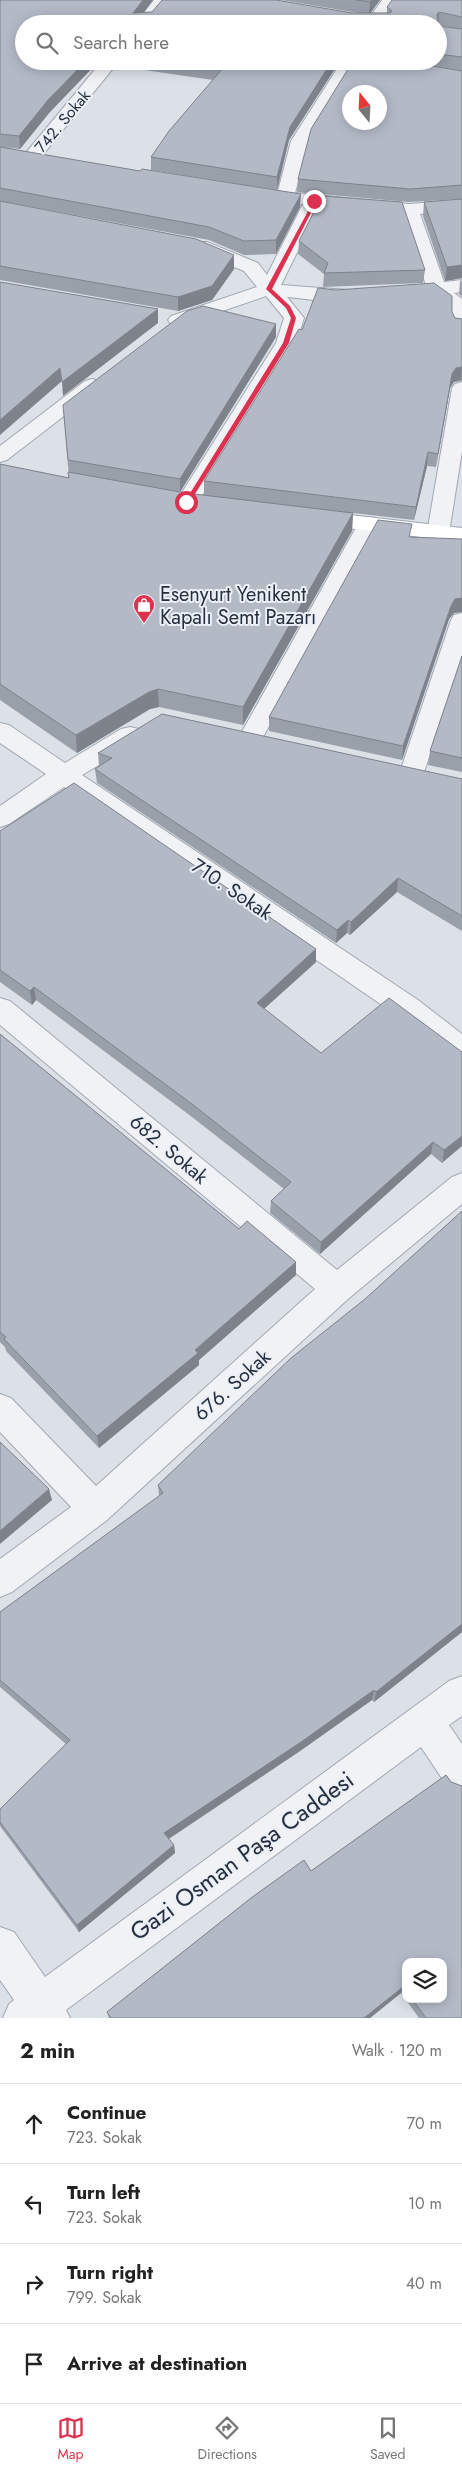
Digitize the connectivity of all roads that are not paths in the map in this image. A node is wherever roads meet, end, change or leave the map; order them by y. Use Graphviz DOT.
graph roads {
  1 [pos="162,0"];
  2 [pos="390,0"];
  3 [pos="150,15"];
  4 [pos="381,15"];
  5 [pos="104,70"];
  6 [pos="344,70"];
  7 [pos="51,161"];
  8 [pos="246,193"];
  9 [pos="285,199"];
  10 [pos="314,201"];
  11 [pos="462,205"];
  12 [pos="410,209"];
  13 [pos="183,242"];
  14 [pos="462,286"];
  15 [pos="269,289"];
  16 [pos="437,289"];
  17 [pos="167,322"];
  18 [pos="462,326"];
  19 [pos="109,373"];
  20 [pos="462,388"];
  21 [pos="3,466"];
  22 [pos="186,502"];
  23 [pos="292,515"];
  24 [pos="369,524"];
  25 [pos="438,533"];
  26 [pos="462,535"];
  27 [pos="462,620"];
  28 [pos="454,679"];
  29 [pos="151,722"];
  30 [pos="0,731"];
  31 [pos="251,737"];
  32 [pos="63,775"];
  33 [pos="437,777"];
  34 [pos="0,818"];
  35 [pos="0,1009"];
  36 [pos="460,1043"];
  37 [pos="462,1186"];
  38 [pos="337,1289"];
  39 [pos="0,1409"];
  40 [pos="95,1509"];
  41 [pos="0,1580"];
  42 [pos="462,1694"];
  43 [pos="425,1721"];
  44 [pos="462,1776"];
  45 [pos="0,1946"];
  46 [pos="38,2013"];
  1 -- 3 [label="street"];
  2 -- 4 [label="street"];
  5 -- 7 [label="street, 742. Sokak"];
  6 -- 9 [label="street"];
  8 -- 9 [label="street"];
  9 -- 10 [label="street"];
  10 -- 12 [label="street"];
  10 -- 15 [label="street"];
  11 -- 12 [label="street"];
  12 -- 16 [label="street"];
  13 -- 15 [label="street"];
  14 -- 16 [label="street"];
  15 -- 16 [label="street"];
  15 -- 17 [label="street"];
  15 -- 22 [label="street"];
  16 -- 18 [label="street"];
  19 -- 21 [label="street"];
  20 -- 25 [label="street"];
  23 -- 24 [label="main road"];
  24 -- 25 [label="main road"];
  24 -- 31 [label="street"];
  25 -- 26 [label="main road"];
  27 -- 28 [label="street"];
  28 -- 33 [label="street"];
  29 -- 32 [label="street"];
  30 -- 32 [label="street, 710. Sokak"];
  32 -- 34 [label="street"];
  32 -- 36 [label="street, 710. Sokak"];
  35 -- 38 [label="street, 682. Sokak"];
  37 -- 38 [label="street, 676. Sokak"];
  38 -- 40 [label="street, 676. Sokak"];
  39 -- 40 [label="street"];
  40 -- 41 [label="street, 676. Sokak"];
  42 -- 43 [label="street, Gazi Osman Paşa Caddesi"];
  43 -- 44 [label="street"];
  43 -- 46 [label="street, Gazi Osman Paşa Caddesi"];
  45 -- 46 [label="street"];
}
